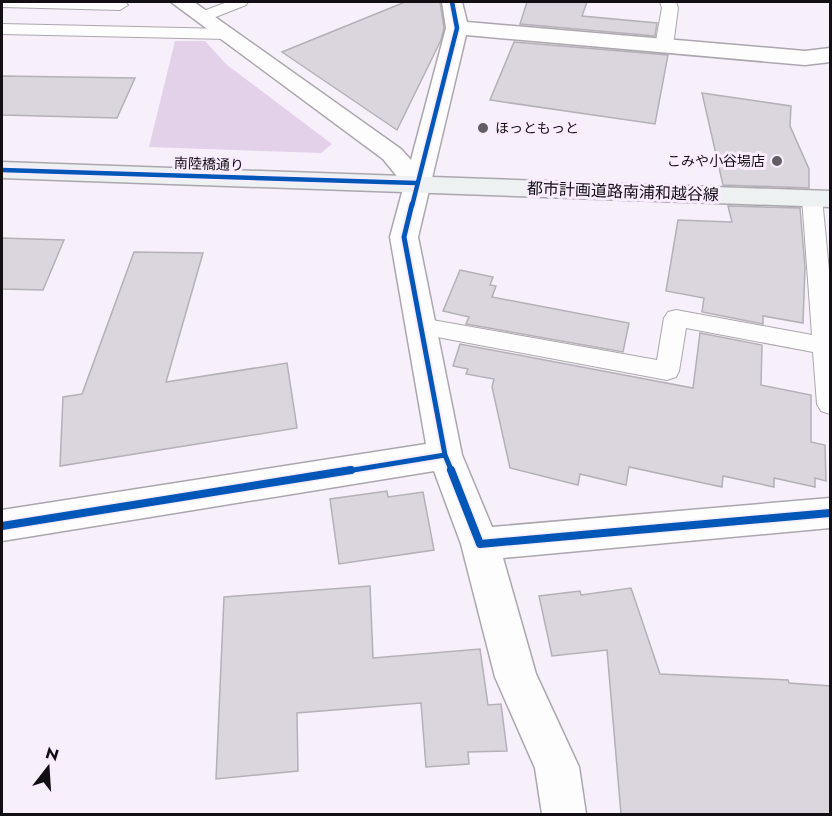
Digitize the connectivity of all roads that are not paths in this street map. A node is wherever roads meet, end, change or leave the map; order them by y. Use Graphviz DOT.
graph roads {
  1 [pos="2,2"];
  2 [pos="181,2"];
  3 [pos="240,2"];
  4 [pos="452,2"];
  5 [pos="668,2"];
  6 [pos="120,5"];
  7 [pos="202,17"];
  8 [pos="457,28"];
  9 [pos="2,29"];
  10 [pos="227,34"];
  11 [pos="664,46"];
  12 [pos="831,56"];
  13 [pos="2,170"];
  14 [pos="416,183"];
  15 [pos="821,198"];
  16 [pos="421,326"];
  17 [pos="825,346"];
  18 [pos="831,404"];
  19 [pos="445,455"];
  20 [pos="831,513"];
  21 [pos="2,526"];
  22 [pos="480,544"];
  23 [pos="564,814"];
  1 -- 6 [label="lane"];
  2 -- 7 [label="street"];
  3 -- 7 [label="lane"];
  4 -- 8 [label="street"];
  5 -- 11 [label="lane"];
  7 -- 10 [label="street"];
  8 -- 11 [label="street"];
  8 -- 14 [label="street"];
  9 -- 10 [label="lane"];
  10 -- 14 [label="street"];
  11 -- 12 [label="street"];
  13 -- 14 [label="street, 南陸橋通り"];
  14 -- 15 [label="street, 都市計画道路南浦和越谷線"];
  14 -- 16 [label="street"];
  15 -- 17 [label="lane"];
  16 -- 17 [label="lane"];
  16 -- 19 [label="street"];
  17 -- 18 [label="lane"];
  19 -- 21 [label="street"];
  19 -- 22 [label="street"];
  20 -- 22 [label="street"];
  22 -- 23 [label="street"];
}
